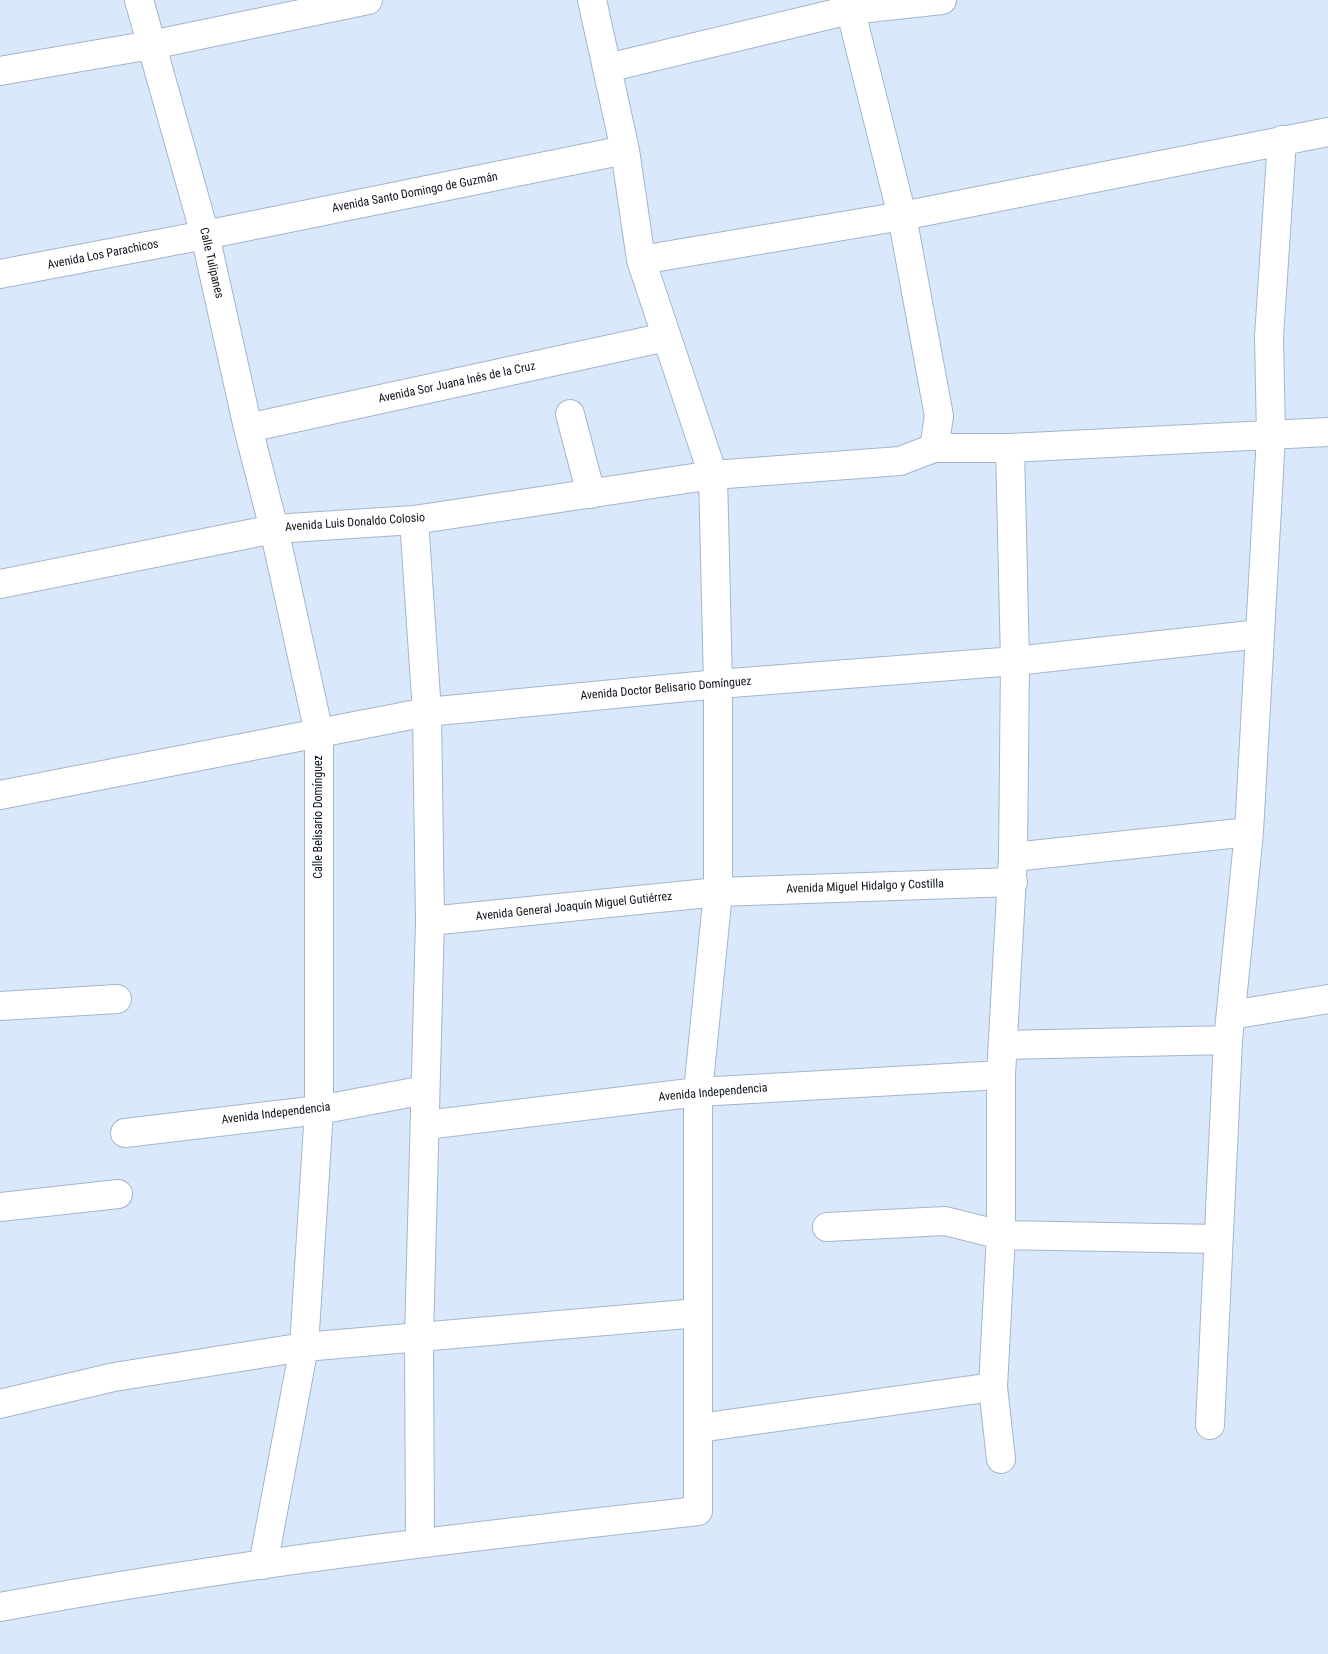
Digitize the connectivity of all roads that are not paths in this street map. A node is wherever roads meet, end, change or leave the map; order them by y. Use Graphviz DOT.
graph roads {
  1 [pos="139,0"];
  2 [pos="368,0"];
  3 [pos="592,0"];
  4 [pos="942,0"];
  5 [pos="849,5"];
  6 [pos="151,45"];
  7 [pos="607,68"];
  8 [pos="0,71"];
  9 [pos="1328,132"];
  10 [pos="1282,140"];
  11 [pos="625,150"];
  12 [pos="902,216"];
  13 [pos="206,235"];
  14 [pos="642,260"];
  15 [pos="0,274"];
  16 [pos="666,337"];
  17 [pos="570,414"];
  18 [pos="248,428"];
  19 [pos="1328,432"];
  20 [pos="1271,436"];
  21 [pos="934,448"];
  22 [pos="1010,448"];
  23 [pos="713,475"];
  24 [pos="591,494"];
  25 [pos="414,520"];
  26 [pos="274,529"];
  27 [pos="0,584"];
  28 [pos="1260,634"];
  29 [pos="1015,661"];
  30 [pos="718,684"];
  31 [pos="427,712"];
  32 [pos="319,733"];
  33 [pos="0,795"];
  34 [pos="1249,832"];
  35 [pos="1013,869"];
  36 [pos="718,892"];
  37 [pos="430,921"];
  38 [pos="117,999"];
  39 [pos="1328,999"];
  40 [pos="0,1006"];
  41 [pos="1230,1028"];
  42 [pos="1003,1044"];
  43 [pos="1001,1075"];
  44 [pos="425,1090"];
  45 [pos="698,1092"];
  46 [pos="319,1110"];
  47 [pos="426,1125"];
  48 [pos="126,1133"];
  49 [pos="118,1194"];
  50 [pos="0,1207"];
  51 [pos="827,1227"];
  52 [pos="1001,1235"];
  53 [pos="1217,1239"];
  54 [pos="698,1313"];
  55 [pos="419,1337"];
  56 [pos="304,1347"];
  57 [pos="993,1387"];
  58 [pos="0,1404"];
  59 [pos="1210,1425"];
  60 [pos="699,1428"];
  61 [pos="1001,1459"];
  62 [pos="420,1542"];
  63 [pos="262,1565"];
  64 [pos="0,1607"];
  1 -- 6 [label="street, Calle Tulipanes"];
  2 -- 6 [label="street"];
  3 -- 7 [label="street"];
  4 -- 5 [label="street"];
  5 -- 7 [label="street"];
  5 -- 12 [label="street"];
  6 -- 8 [label="street"];
  6 -- 13 [label="street, Calle Tulipanes"];
  7 -- 11 [label="street"];
  9 -- 10 [label="street"];
  10 -- 12 [label="street"];
  10 -- 20 [label="street"];
  11 -- 13 [label="street, Avenida Santo Domingo de Guzmán"];
  11 -- 14 [label="street"];
  12 -- 14 [label="street"];
  12 -- 21 [label="street"];
  13 -- 15 [label="street, Avenida Los Parachicos"];
  13 -- 18 [label="street, Calle Tulipanes"];
  14 -- 16 [label="street"];
  16 -- 18 [label="street, Avenida Sor Juana Inés de la Cruz"];
  16 -- 23 [label="street"];
  17 -- 24 [label="street"];
  18 -- 26 [label="street, Calle Tulipanes"];
  19 -- 20 [label="street"];
  20 -- 22 [label="street"];
  20 -- 28 [label="street"];
  21 -- 22 [label="street"];
  21 -- 23 [label="street, Avenida Luis Donaldo Colosio"];
  22 -- 29 [label="street"];
  23 -- 24 [label="street, Avenida Luis Donaldo Colosio"];
  23 -- 30 [label="street"];
  24 -- 25 [label="street, Avenida Luis Donaldo Colosio"];
  25 -- 26 [label="street, Avenida Luis Donaldo Colosio"];
  25 -- 31 [label="street"];
  26 -- 27 [label="street, Avenida Luis Donaldo Colosio"];
  26 -- 32 [label="street, Calle Belisario Domínguez"];
  28 -- 29 [label="street, Avenida Doctor Belisario Domínguez"];
  28 -- 34 [label="street"];
  29 -- 30 [label="street, Avenida Doctor Belisario Domínguez"];
  29 -- 35 [label="street"];
  30 -- 31 [label="street, Avenida Doctor Belisario Domínguez"];
  30 -- 36 [label="street"];
  31 -- 32 [label="street, Avenida Doctor Belisario Domínguez"];
  31 -- 37 [label="street"];
  32 -- 33 [label="street, Avenida Doctor Belisario Domínguez"];
  32 -- 46 [label="street, Calle Belisario Domínguez"];
  34 -- 35 [label="street, Avenida Miguel Hidalgo y Costilla"];
  34 -- 41 [label="street"];
  35 -- 36 [label="street, Avenida Miguel Hidalgo y Costilla"];
  35 -- 42 [label="street"];
  36 -- 37 [label="street, Avenida General Joaquín Miguel Gutiérrez"];
  36 -- 45 [label="street"];
  37 -- 44 [label="street"];
  38 -- 40 [label="street"];
  39 -- 41 [label="street"];
  41 -- 42 [label="street"];
  41 -- 53 [label="street"];
  42 -- 43 [label="street"];
  43 -- 45 [label="street, Avenida Independencia"];
  43 -- 52 [label="street"];
  44 -- 46 [label="street, Avenida Independencia"];
  44 -- 47 [label="street"];
  45 -- 47 [label="street, Avenida Independencia"];
  45 -- 54 [label="street"];
  46 -- 48 [label="street, Avenida Independencia"];
  46 -- 56 [label="street, Calle Belisario Domínguez"];
  47 -- 55 [label="street"];
  49 -- 50 [label="street"];
  51 -- 52 [label="street"];
  52 -- 53 [label="street"];
  52 -- 57 [label="street"];
  53 -- 59 [label="street"];
  54 -- 55 [label="street"];
  54 -- 60 [label="street"];
  55 -- 56 [label="street"];
  55 -- 62 [label="street"];
  56 -- 58 [label="street"];
  56 -- 63 [label="street, Calle Belisario Domínguez"];
  57 -- 60 [label="street"];
  57 -- 61 [label="street"];
  60 -- 62 [label="street"];
  62 -- 63 [label="street"];
  63 -- 64 [label="street"];
}
